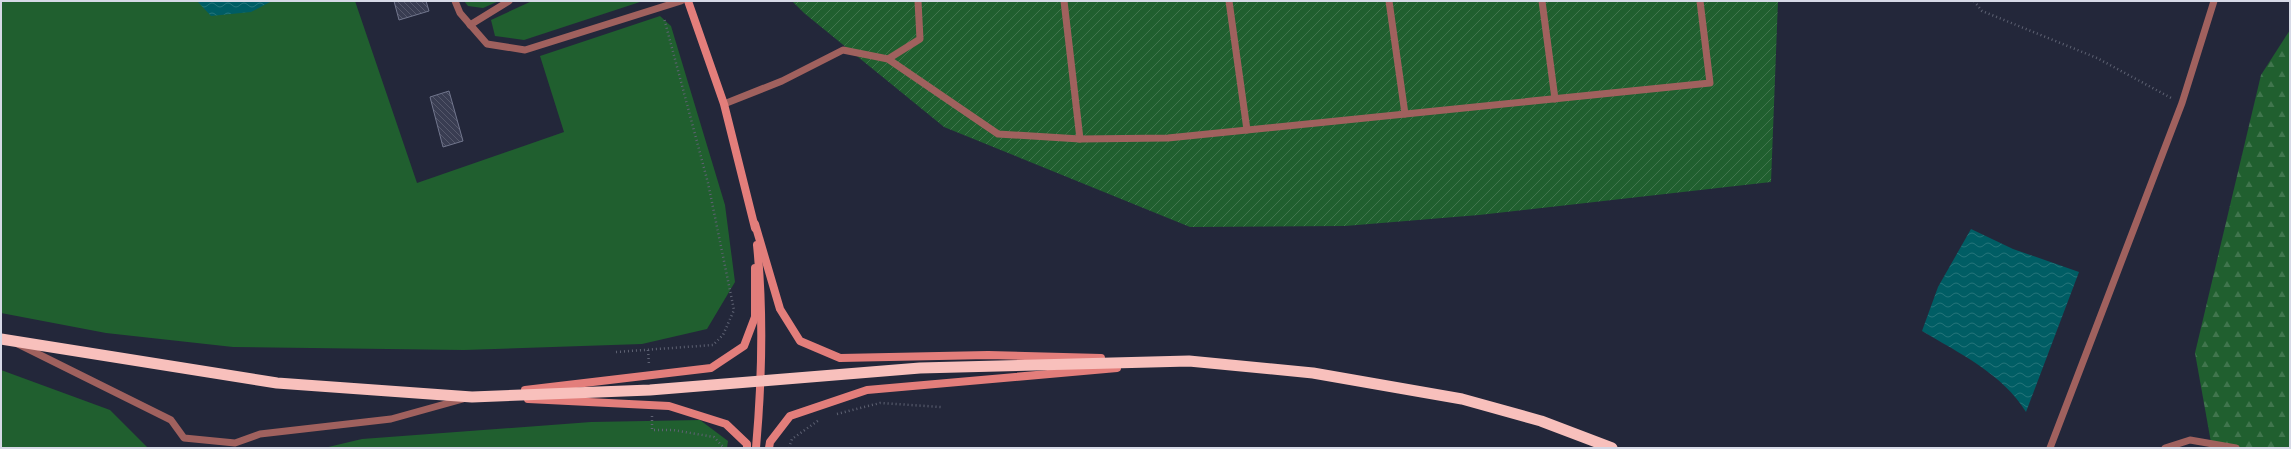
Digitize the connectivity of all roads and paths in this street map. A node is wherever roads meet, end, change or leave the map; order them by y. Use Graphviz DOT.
graph roads {
  1 [pos="455,1"];
  2 [pos="509,1"];
  3 [pos="681,1"];
  4 [pos="688,1"];
  5 [pos="918,1"];
  6 [pos="1064,1"];
  7 [pos="1229,1"];
  8 [pos="1389,1"];
  9 [pos="1542,1"];
  10 [pos="1700,1"];
  11 [pos="1974,1"];
  12 [pos="2214,1"];
  13 [pos="662,7"];
  14 [pos="470,25"];
  15 [pos="888,59"];
  16 [pos="1555,99"];
  17 [pos="724,104"];
  18 [pos="2182,104"];
  19 [pos="1405,114"];
  20 [pos="1247,130"];
  21 [pos="1080,140"];
  22 [pos="755,224"];
  23 [pos="1,339"];
  24 [pos="14,342"];
  25 [pos="616,352"];
  26 [pos="1190,361"];
  27 [pos="762,383"];
  28 [pos="472,397"];
  29 [pos="941,407"];
  30 [pos="836,414"];
  31 [pos="821,418"];
  32 [pos="747,448"];
  33 [pos="756,448"];
  34 [pos="769,448"];
  35 [pos="789,448"];
  36 [pos="1612,448"];
  37 [pos="2050,448"];
  38 [pos="2165,448"];
  39 [pos="2236,448"];
  1 -- 14 [label="lane"];
  2 -- 14 [label="lane"];
  3 -- 13 [label="lane"];
  4 -- 17 [label="main road"];
  5 -- 15 [label="lane"];
  6 -- 21 [label="lane"];
  7 -- 20 [label="lane"];
  8 -- 19 [label="lane"];
  9 -- 16 [label="lane"];
  10 -- 16 [label="lane"];
  11 -- 18 [label="path"];
  12 -- 18 [label="lane"];
  13 -- 14 [label="lane"];
  13 -- 25 [label="path"];
  15 -- 17 [label="lane"];
  15 -- 21 [label="lane"];
  16 -- 19 [label="lane"];
  17 -- 22 [label="main road"];
  18 -- 37 [label="lane"];
  19 -- 20 [label="lane"];
  20 -- 21 [label="lane"];
  22 -- 26 [label="main road"];
  22 -- 27 [label="main road"];
  22 -- 28 [label="main road"];
  23 -- 24 [label="highway"];
  24 -- 28 [label="highway"];
  24 -- 28 [label="lane"];
  26 -- 27 [label="highway"];
  26 -- 34 [label="main road"];
  26 -- 36 [label="highway"];
  27 -- 28 [label="highway"];
  27 -- 33 [label="main road"];
  28 -- 32 [label="main road"];
  29 -- 30 [label="path"];
  31 -- 35 [label="path"];
  38 -- 39 [label="lane"];
}
